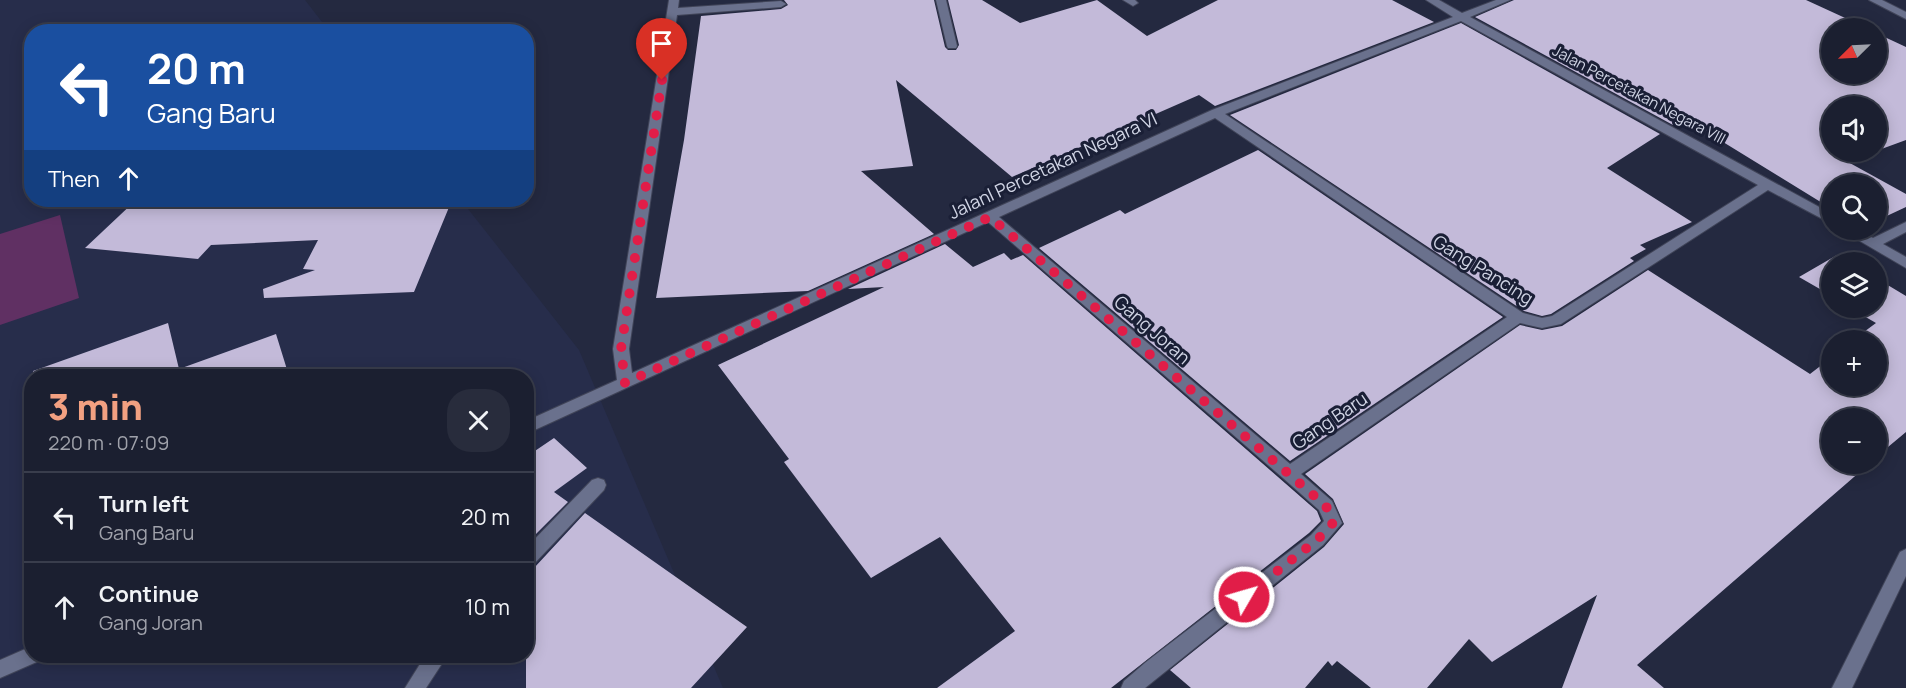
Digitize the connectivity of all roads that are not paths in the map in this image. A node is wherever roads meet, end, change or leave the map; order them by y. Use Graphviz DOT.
graph roads {
  1 [pos="941,0"];
  2 [pos="1431,0"];
  3 [pos="1504,0"];
  4 [pos="1874,0"];
  5 [pos="782,4"];
  6 [pos="673,6"];
  7 [pos="1906,16"];
  8 [pos="1458,17"];
  9 [pos="952,46"];
  10 [pos="1216,113"];
  11 [pos="1769,184"];
  12 [pos="1821,214"];
  13 [pos="990,217"];
  14 [pos="1906,226"];
  15 [pos="1866,240"];
  16 [pos="1873,244"];
  17 [pos="1906,263"];
  18 [pos="1518,317"];
  19 [pos="625,383"];
  20 [pos="534,424"];
  21 [pos="1288,473"];
  22 [pos="598,485"];
  23 [pos="534,553"];
  24 [pos="1906,557"];
  25 [pos="24,658"];
  26 [pos="431,663"];
  27 [pos="0,669"];
  28 [pos="415,688"];
  29 [pos="1131,688"];
  30 [pos="1842,688"];
  1 -- 9 [label="street"];
  2 -- 8 [label="street, Jalan Percetakan Negara VIII"];
  3 -- 8 [label="street, Jalanl Percetakan Negara VI"];
  4 -- 7 [label="street"];
  5 -- 6 [label="street"];
  6 -- 19 [label="street"];
  8 -- 10 [label="street, Jalanl Percetakan Negara VI"];
  8 -- 11 [label="street, Jalan Percetakan Negara VIII"];
  10 -- 13 [label="street, Jalanl Percetakan Negara VI"];
  10 -- 18 [label="street, Gang Pancing"];
  11 -- 12 [label="street, Jalan Percetakan Negara VIII"];
  11 -- 18 [label="street, Gang Pancing"];
  13 -- 19 [label="street, Jalanl Percetakan Negara VI"];
  13 -- 21 [label="street, Gang Joran"];
  14 -- 16 [label="street"];
  15 -- 16 [label="street"];
  16 -- 17 [label="street"];
  18 -- 21 [label="street, Gang Baru"];
  19 -- 20 [label="street, Jalanl Percetakan Negara VI"];
  21 -- 29 [label="street, Gang Baru"];
  22 -- 23 [label="street"];
  24 -- 30 [label="street"];
  25 -- 27 [label="street"];
  26 -- 28 [label="street"];
}
